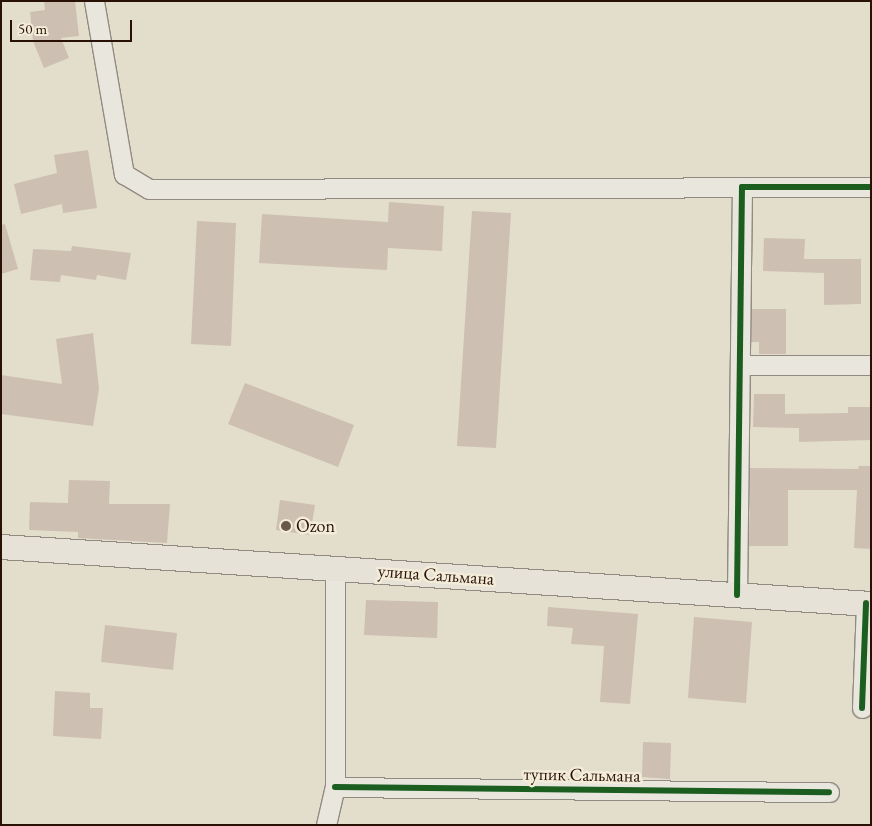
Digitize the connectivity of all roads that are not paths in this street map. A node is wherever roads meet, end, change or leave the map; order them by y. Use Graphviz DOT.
graph roads {
  1 [pos="94,1"];
  2 [pos="742,187"];
  3 [pos="871,187"];
  4 [pos="740,365"];
  5 [pos="871,365"];
  6 [pos="1,547"];
  7 [pos="335,569"];
  8 [pos="737,595"];
  9 [pos="868,603"];
  10 [pos="862,708"];
  11 [pos="336,787"];
  12 [pos="829,792"];
  13 [pos="326,825"];
  1 -- 2 [label="street"];
  2 -- 3 [label="street"];
  2 -- 4 [label="street"];
  4 -- 5 [label="street"];
  4 -- 8 [label="street"];
  6 -- 7 [label="main road, улица Сальмана"];
  7 -- 8 [label="main road, улица Сальмана"];
  7 -- 11 [label="street"];
  8 -- 9 [label="main road, улица Сальмана"];
  9 -- 10 [label="street"];
  11 -- 12 [label="street, тупик Сальмана"];
  11 -- 13 [label="street"];
}
